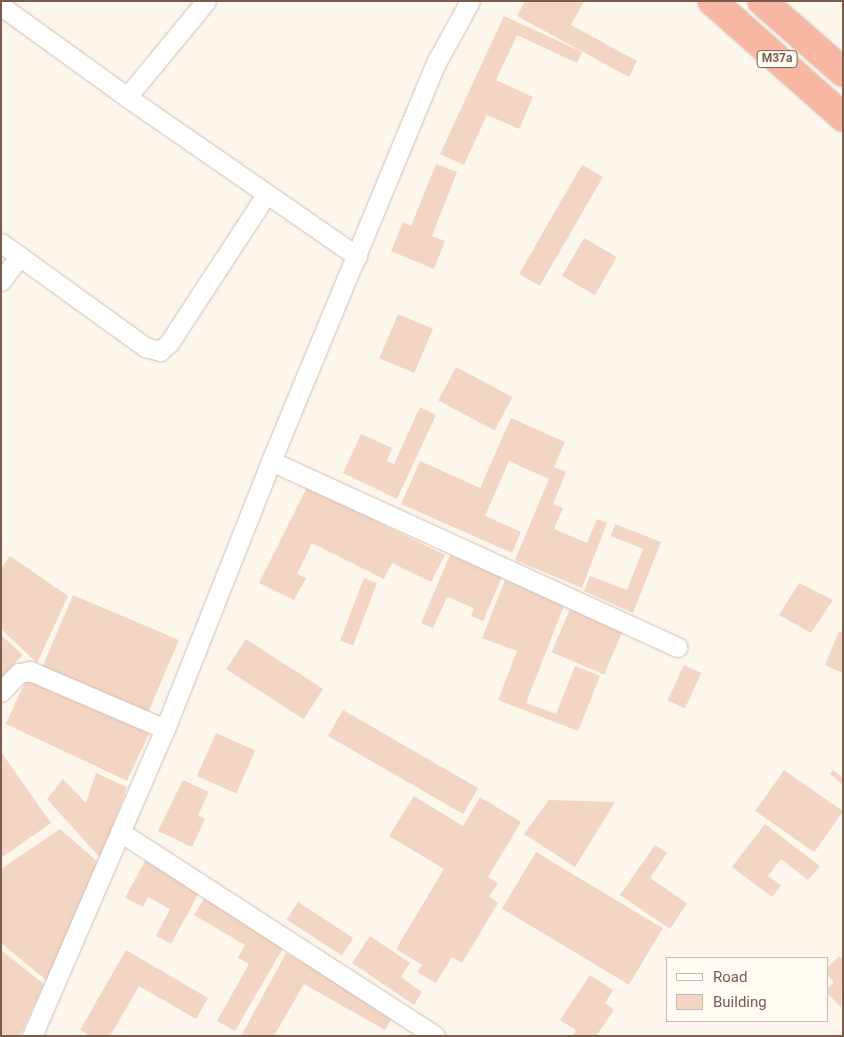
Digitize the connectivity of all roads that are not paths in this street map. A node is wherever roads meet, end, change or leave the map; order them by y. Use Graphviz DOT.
graph roads {
  1 [pos="206,1"];
  2 [pos="470,1"];
  3 [pos="712,1"];
  4 [pos="762,1"];
  5 [pos="1,6"];
  6 [pos="843,72"];
  7 [pos="127,97"];
  8 [pos="843,117"];
  9 [pos="266,195"];
  10 [pos="1,243"];
  11 [pos="20,256"];
  12 [pos="358,256"];
  13 [pos="1,281"];
  14 [pos="271,461"];
  15 [pos="676,647"];
  16 [pos="1,692"];
  17 [pos="165,729"];
  18 [pos="120,832"];
  19 [pos="32,1036"];
  20 [pos="435,1036"];
  1 -- 7 [label="street"];
  2 -- 12 [label="street"];
  3 -- 8 [label="highway, M37a"];
  4 -- 6 [label="highway, M37a"];
  5 -- 7 [label="street"];
  7 -- 9 [label="street"];
  9 -- 11 [label="street"];
  9 -- 12 [label="street"];
  10 -- 11 [label="street"];
  11 -- 13 [label="street"];
  12 -- 14 [label="street"];
  14 -- 15 [label="street"];
  14 -- 17 [label="street"];
  16 -- 17 [label="street"];
  17 -- 18 [label="street"];
  18 -- 19 [label="street"];
  18 -- 20 [label="street"];
}
